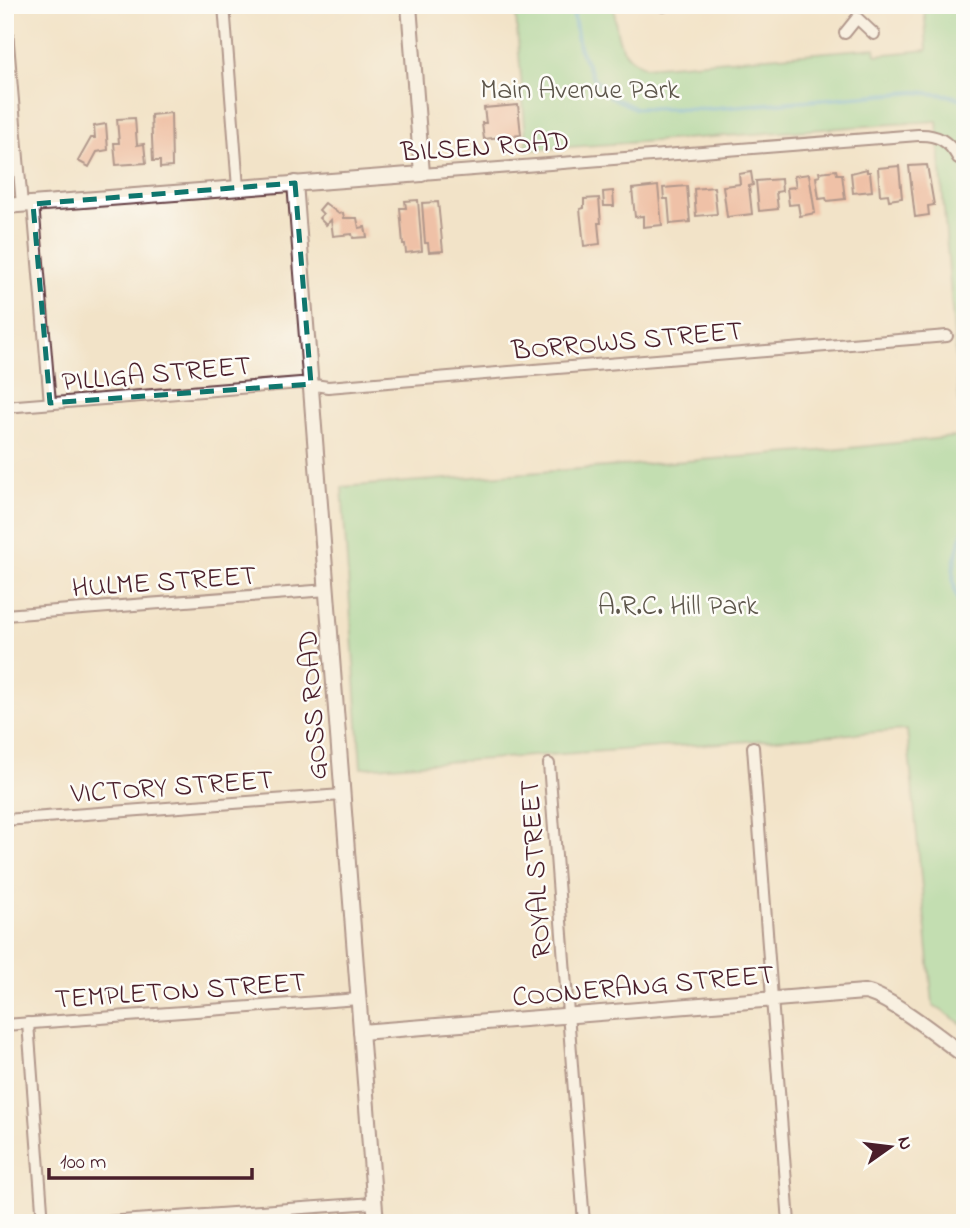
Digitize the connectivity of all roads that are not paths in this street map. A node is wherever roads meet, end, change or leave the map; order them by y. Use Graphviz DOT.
graph roads {
  1 [pos="224,5"];
  2 [pos="409,5"];
  3 [pos="856,5"];
  4 [pos="5,8"];
  5 [pos="857,18"];
  6 [pos="845,33"];
  7 [pos="874,34"];
  8 [pos="958,158"];
  9 [pos="422,174"];
  10 [pos="295,183"];
  11 [pos="238,188"];
  12 [pos="28,205"];
  13 [pos="5,206"];
  14 [pos="947,336"];
  15 [pos="311,384"];
  16 [pos="50,403"];
  17 [pos="5,407"];
  18 [pos="327,590"];
  19 [pos="5,615"];
  20 [pos="753,747"];
  21 [pos="549,764"];
  22 [pos="342,795"];
  23 [pos="5,820"];
  24 [pos="359,999"];
  25 [pos="772,999"];
  26 [pos="568,1015"];
  27 [pos="28,1023"];
  28 [pos="5,1025"];
  29 [pos="361,1032"];
  30 [pos="965,1056"];
  31 [pos="374,1203"];
  32 [pos="43,1223"];
  33 [pos="93,1223"];
  34 [pos="376,1223"];
  35 [pos="584,1223"];
  36 [pos="789,1223"];
  1 -- 11 [label="street"];
  2 -- 9 [label="street"];
  3 -- 5 [label="street"];
  4 -- 12 [label="street"];
  5 -- 6 [label="street"];
  5 -- 7 [label="street"];
  8 -- 9 [label="street, BILSEN ROAD"];
  9 -- 10 [label="street, BILSEN ROAD"];
  10 -- 11 [label="street, BILSEN ROAD"];
  10 -- 15 [label="street, GOSS ROAD"];
  11 -- 12 [label="street, BILSEN ROAD"];
  12 -- 13 [label="street, BILSEN ROAD"];
  12 -- 16 [label="street"];
  14 -- 15 [label="street, BORROWS STREET"];
  15 -- 16 [label="street, PILLIGA STREET"];
  15 -- 18 [label="street, GOSS ROAD"];
  16 -- 17 [label="street, PILLIGA STREET"];
  18 -- 19 [label="street, HULME STREET"];
  18 -- 22 [label="street, GOSS ROAD"];
  20 -- 25 [label="street"];
  21 -- 26 [label="street, ROYAL STREET"];
  22 -- 23 [label="street, VICTORY STREET"];
  22 -- 24 [label="street, GOSS ROAD"];
  24 -- 27 [label="street, TEMPLETON STREET"];
  24 -- 29 [label="street, GOSS ROAD"];
  25 -- 26 [label="street, COONERANG STREET"];
  25 -- 30 [label="street, COONERANG STREET"];
  25 -- 36 [label="street"];
  26 -- 29 [label="street, COONERANG STREET"];
  26 -- 35 [label="street, ROYAL STREET"];
  27 -- 28 [label="street, TEMPLETON STREET"];
  27 -- 32 [label="street"];
  29 -- 31 [label="street, GOSS ROAD"];
  31 -- 33 [label="street"];
  31 -- 34 [label="street, GOSS ROAD"];
}
